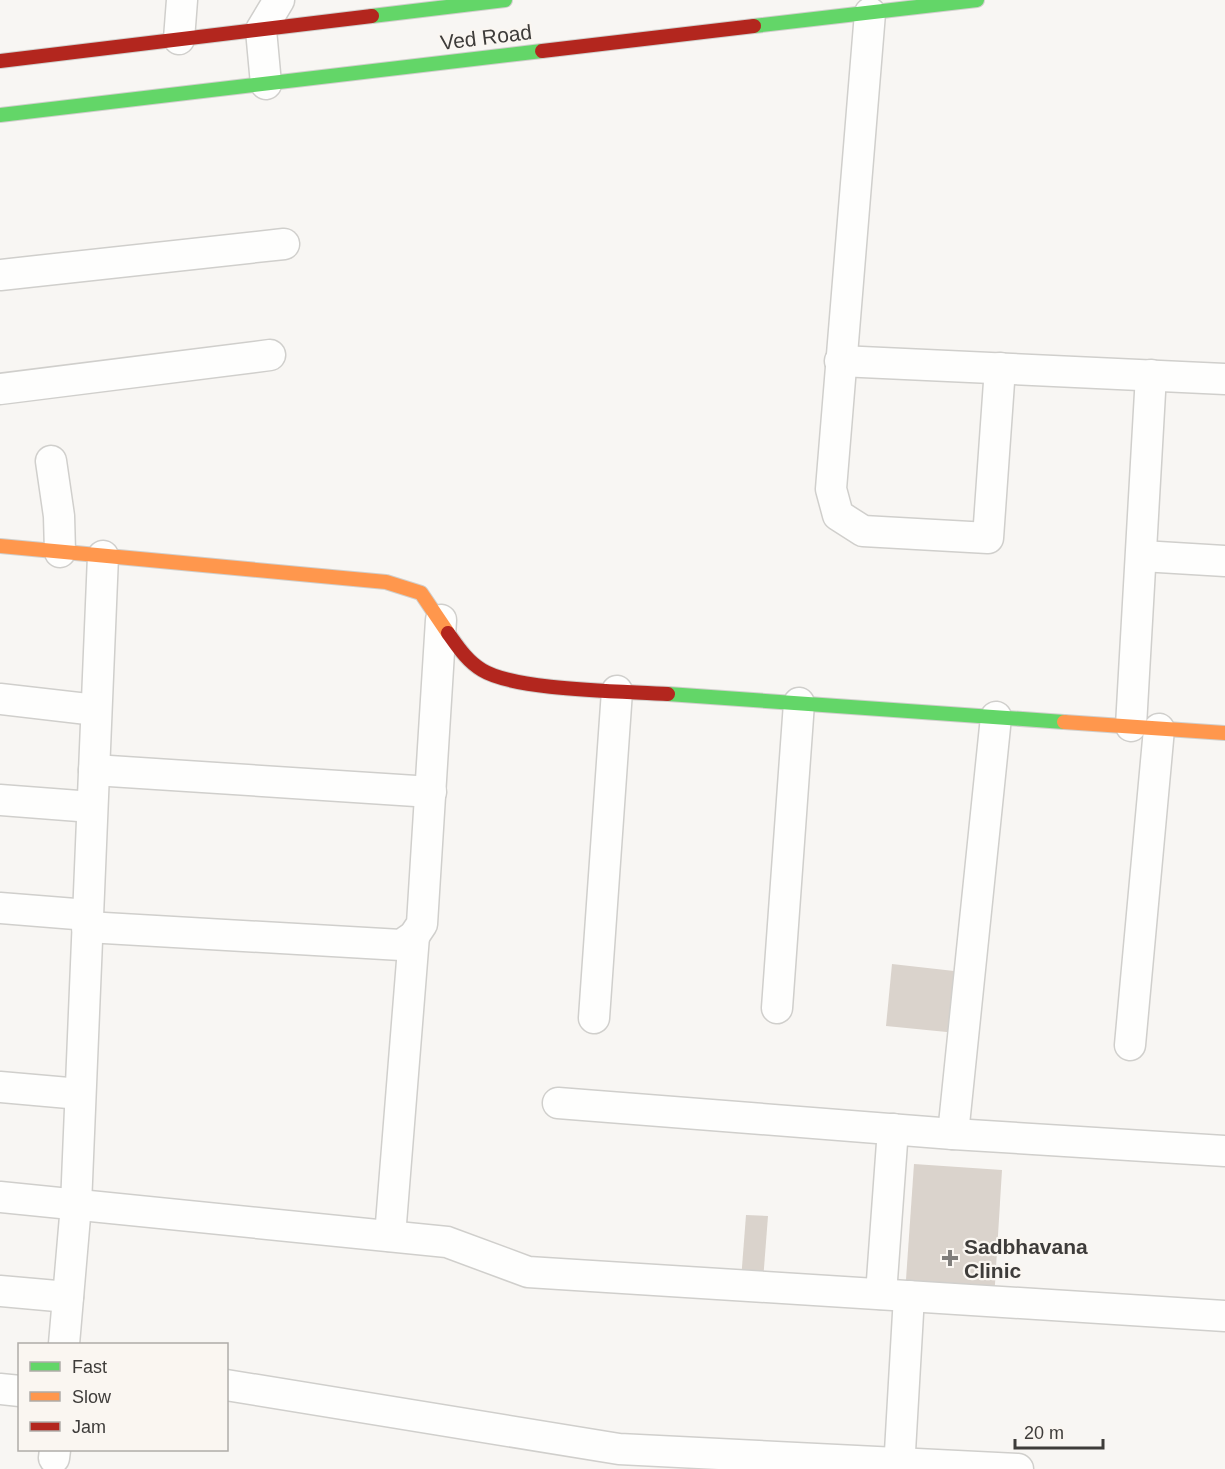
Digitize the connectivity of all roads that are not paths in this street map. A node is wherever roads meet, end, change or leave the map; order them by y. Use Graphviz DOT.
graph roads {
  1 [pos="182,0"];
  2 [pos="279,0"];
  3 [pos="506,0"];
  4 [pos="977,0"];
  5 [pos="870,13"];
  6 [pos="261,30"];
  7 [pos="179,39"];
  8 [pos="0,62"];
  9 [pos="266,84"];
  10 [pos="0,116"];
  11 [pos="284,244"];
  12 [pos="0,275"];
  13 [pos="270,355"];
  14 [pos="840,361"];
  15 [pos="1000,368"];
  16 [pos="1150,375"];
  17 [pos="1225,379"];
  18 [pos="0,389"];
  19 [pos="51,460"];
  20 [pos="0,546"];
  21 [pos="60,552"];
  22 [pos="103,556"];
  23 [pos="1142,556"];
  24 [pos="1225,561"];
  25 [pos="441,620"];
  26 [pos="617,691"];
  27 [pos="0,699"];
  28 [pos="799,703"];
  29 [pos="96,710"];
  30 [pos="996,717"];
  31 [pos="1145,727"];
  32 [pos="1225,733"];
  33 [pos="94,770"];
  34 [pos="431,792"];
  35 [pos="0,800"];
  36 [pos="92,807"];
  37 [pos="0,908"];
  38 [pos="87,921"];
  39 [pos="414,936"];
  40 [pos="777,1008"];
  41 [pos="594,1018"];
  42 [pos="1130,1045"];
  43 [pos="0,1087"];
  44 [pos="80,1094"];
  45 [pos="558,1103"];
  46 [pos="893,1129"];
  47 [pos="954,1134"];
  48 [pos="1225,1150"];
  49 [pos="0,1197"];
  50 [pos="76,1205"];
  51 [pos="390,1236"];
  52 [pos="0,1291"];
  53 [pos="895,1295"];
  54 [pos="68,1297"];
  55 [pos="1225,1316"];
  56 [pos="64,1343"];
  57 [pos="228,1384"];
  58 [pos="0,1389"];
  59 [pos="18,1390"];
  60 [pos="900,1466"];
  61 [pos="1018,1469"];
  1 -- 7 [label="street"];
  2 -- 6 [label="street"];
  3 -- 6 [label="main road, Ved Road"];
  4 -- 5 [label="main road, Ved Road"];
  5 -- 9 [label="main road, Ved Road"];
  5 -- 14 [label="street"];
  6 -- 7 [label="main road, Ved Road"];
  6 -- 9 [label="street"];
  7 -- 8 [label="main road, Ved Road"];
  9 -- 10 [label="main road, Ved Road"];
  11 -- 12 [label="street"];
  13 -- 18 [label="street"];
  14 -- 15 [label="street"];
  14 -- 15 [label="street"];
  15 -- 16 [label="street"];
  16 -- 17 [label="street"];
  16 -- 23 [label="street"];
  19 -- 21 [label="street"];
  20 -- 21 [label="main road"];
  21 -- 22 [label="main road"];
  22 -- 25 [label="main road"];
  22 -- 29 [label="street"];
  23 -- 24 [label="street"];
  23 -- 31 [label="street"];
  25 -- 26 [label="main road"];
  25 -- 34 [label="street"];
  26 -- 28 [label="main road"];
  26 -- 41 [label="street"];
  27 -- 29 [label="street"];
  28 -- 30 [label="main road"];
  28 -- 40 [label="street"];
  29 -- 33 [label="street"];
  30 -- 31 [label="main road"];
  30 -- 47 [label="street"];
  31 -- 32 [label="main road"];
  31 -- 42 [label="street"];
  33 -- 34 [label="street"];
  33 -- 36 [label="street"];
  34 -- 39 [label="street"];
  35 -- 36 [label="street"];
  36 -- 38 [label="street"];
  37 -- 38 [label="street"];
  38 -- 39 [label="street"];
  38 -- 44 [label="street"];
  39 -- 51 [label="street"];
  43 -- 44 [label="street"];
  44 -- 50 [label="street"];
  45 -- 46 [label="street"];
  46 -- 47 [label="street"];
  46 -- 53 [label="street"];
  47 -- 48 [label="street"];
  49 -- 50 [label="street"];
  50 -- 51 [label="street"];
  50 -- 54 [label="street"];
  51 -- 53 [label="street"];
  52 -- 54 [label="street"];
  53 -- 55 [label="street"];
  53 -- 60 [label="street"];
  54 -- 56 [label="street"];
  57 -- 60 [label="street"];
  58 -- 59 [label="street"];
  60 -- 61 [label="street"];
}
